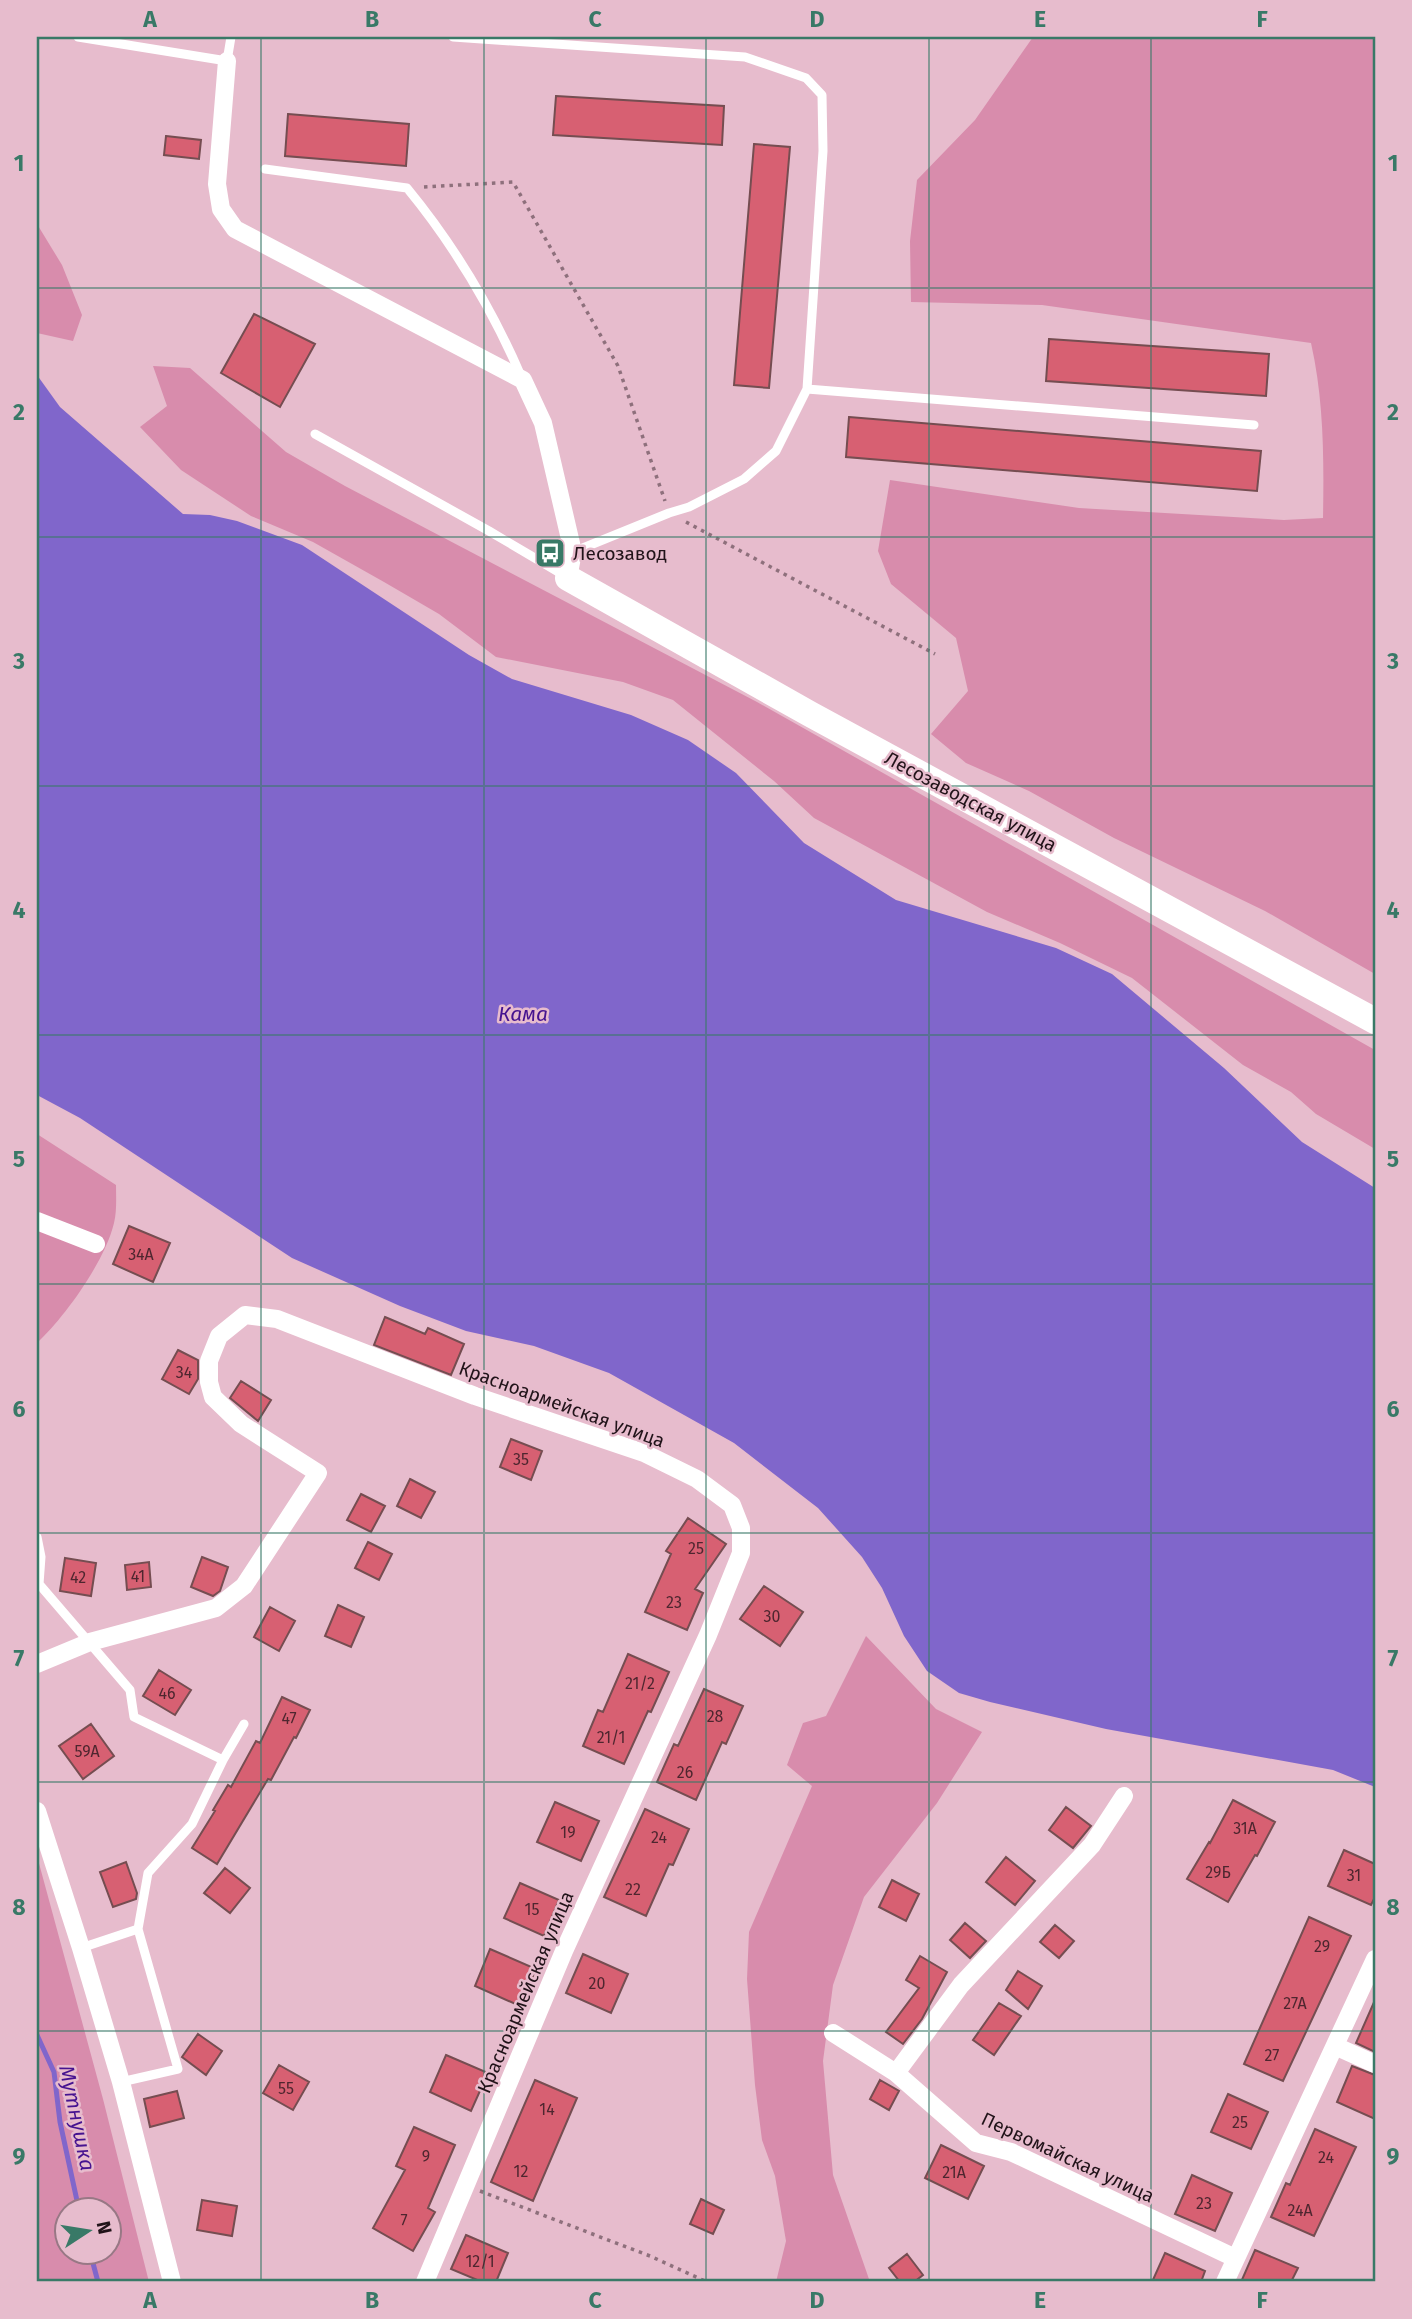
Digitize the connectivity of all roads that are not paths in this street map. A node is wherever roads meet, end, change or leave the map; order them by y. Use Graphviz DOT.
graph roads {
  1 [pos="78,37"];
  2 [pos="231,37"];
  3 [pos="453,37"];
  4 [pos="227,61"];
  5 [pos="265,169"];
  6 [pos="523,380"];
  7 [pos="807,389"];
  8 [pos="1254,425"];
  9 [pos="315,434"];
  10 [pos="573,552"];
  11 [pos="568,578"];
  12 [pos="1375,1021"];
  13 [pos="37,1221"];
  14 [pos="96,1244"];
  15 [pos="37,1537"];
  16 [pos="90,1642"];
  17 [pos="37,1664"];
  18 [pos="244,1724"];
  19 [pos="223,1760"];
  20 [pos="1124,1796"];
  21 [pos="37,1811"];
  22 [pos="138,1929"];
  23 [pos="81,1948"];
  24 [pos="1375,1959"];
  25 [pos="833,2034"];
  26 [pos="1335,2046"];
  27 [pos="1375,2064"];
  28 [pos="896,2073"];
  29 [pos="121,2082"];
  30 [pos="1235,2258"];
  31 [pos="172,2282"];
  32 [pos="425,2282"];
  33 [pos="1225,2282"];
  1 -- 4 [label="lane"];
  2 -- 4 [label="lane"];
  3 -- 7 [label="lane"];
  4 -- 6 [label="street"];
  5 -- 6 [label="lane"];
  6 -- 10 [label="street"];
  7 -- 8 [label="lane"];
  7 -- 10 [label="lane"];
  9 -- 11 [label="lane"];
  10 -- 11 [label="street"];
  11 -- 12 [label="street, Лесозаводская улица"];
  13 -- 14 [label="street"];
  15 -- 16 [label="lane"];
  16 -- 17 [label="street, Красноармейская улица"];
  16 -- 19 [label="lane"];
  16 -- 32 [label="street, Красноармейская улица"];
  18 -- 19 [label="lane"];
  19 -- 22 [label="lane"];
  20 -- 28 [label="street"];
  21 -- 23 [label="street"];
  22 -- 23 [label="lane"];
  22 -- 29 [label="lane"];
  23 -- 29 [label="street"];
  24 -- 26 [label="street"];
  25 -- 28 [label="street, Первомайская улица"];
  26 -- 27 [label="street"];
  26 -- 30 [label="street"];
  28 -- 30 [label="street, Первомайская улица"];
  29 -- 31 [label="street"];
  30 -- 33 [label="street"];
}
